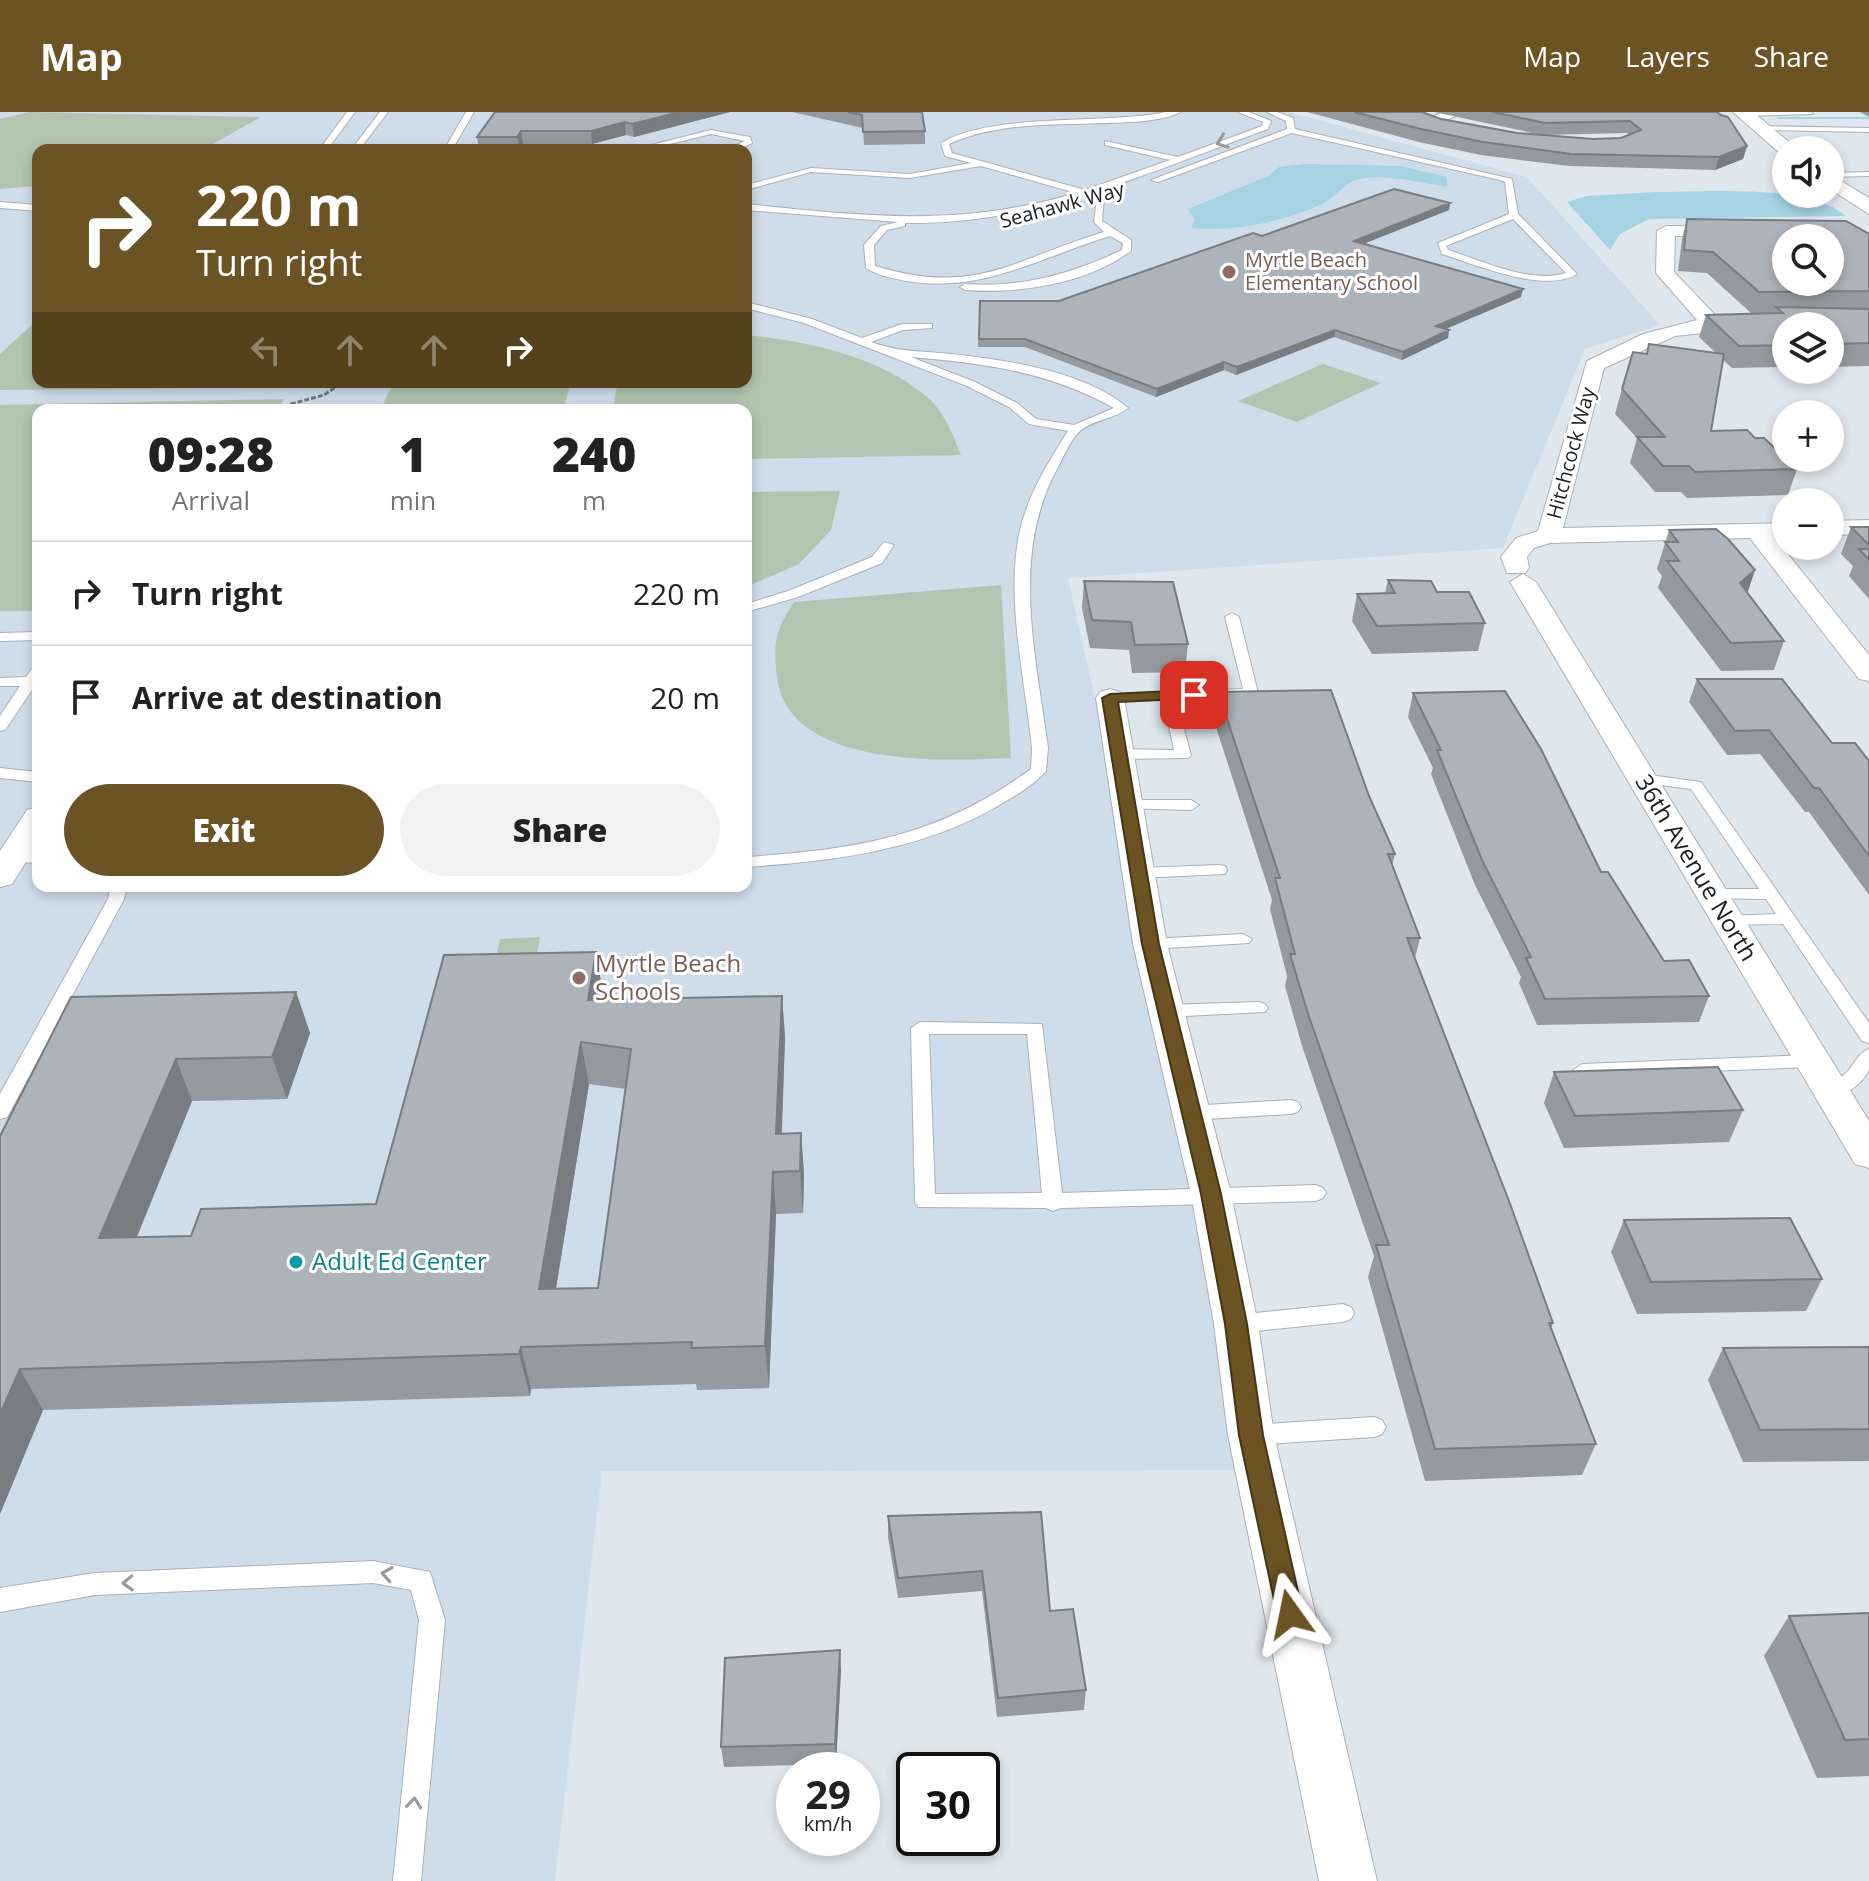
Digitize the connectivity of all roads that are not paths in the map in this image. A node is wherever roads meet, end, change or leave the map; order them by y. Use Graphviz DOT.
graph roads {
  1 [pos="351,112"];
  2 [pos="384,112"];
  3 [pos="470,112"];
  4 [pos="1177,112"];
  5 [pos="1242,112"];
  6 [pos="1271,112"];
  7 [pos="1459,112"];
  8 [pos="1806,112"];
  9 [pos="1743,113"];
  10 [pos="1465,128"];
  11 [pos="1760,128"];
  12 [pos="1291,130"];
  13 [pos="1869,130"];
  14 [pos="1772,137"];
  15 [pos="1108,143"];
  16 [pos="327,144"];
  17 [pos="360,144"];
  18 [pos="451,144"];
  19 [pos="660,144"];
  20 [pos="746,144"];
  21 [pos="1176,159"];
  22 [pos="978,164"];
  23 [pos="1199,165"];
  24 [pos="1869,174"];
  25 [pos="1844,177"];
  26 [pos="752,186"];
  27 [pos="1136,186"];
  28 [pos="1844,189"];
  29 [pos="1084,192"];
  30 [pos="1101,198"];
  31 [pos="0,205"];
  32 [pos="32,208"];
  33 [pos="1869,208"];
  34 [pos="752,209"];
  35 [pos="752,210"];
  36 [pos="1514,215"];
  37 [pos="968,218"];
  38 [pos="884,228"];
  39 [pos="1746,231"];
  40 [pos="1111,233"];
  41 [pos="939,283"];
  42 [pos="752,307"];
  43 [pos="1772,322"];
  44 [pos="1711,323"];
  45 [pos="928,326"];
  46 [pos="861,342"];
  47 [pos="885,352"];
  48 [pos="1075,429"];
  49 [pos="1869,527"];
  50 [pos="1844,528"];
  51 [pos="1756,530"];
  52 [pos="1772,530"];
  53 [pos="1549,536"];
  54 [pos="888,545"];
  55 [pos="752,606"];
  56 [pos="1232,617"];
  57 [pos="32,636"];
  58 [pos="0,637"];
  59 [pos="1869,673"];
  60 [pos="32,675"];
  61 [pos="32,678"];
  62 [pos="0,682"];
  63 [pos="1110,698"];
  64 [pos="1175,722"];
  65 [pos="0,726"];
  66 [pos="1117,754"];
  67 [pos="0,773"];
  68 [pos="32,776"];
  69 [pos="1642,779"];
  70 [pos="1126,805"];
  71 [pos="1191,805"];
  72 [pos="32,830"];
  73 [pos="752,862"];
  74 [pos="17,864"];
  75 [pos="1219,870"];
  76 [pos="1138,873"];
  77 [pos="118,892"];
  78 [pos="1770,894"];
  79 [pos="1720,908"];
  80 [pos="1787,919"];
  81 [pos="1243,939"];
  82 [pos="1150,944"];
  83 [pos="1259,1008"];
  84 [pos="1165,1011"];
  85 [pos="1869,1037"];
  86 [pos="1869,1055"];
  87 [pos="1813,1061"];
  88 [pos="1582,1070"];
  89 [pos="1832,1092"];
  90 [pos="1291,1107"];
  91 [pos="0,1112"];
  92 [pos="1189,1113"];
  93 [pos="1865,1141"];
  94 [pos="1316,1193"];
  95 [pos="1211,1194"];
  96 [pos="1053,1203"];
  97 [pos="1343,1313"];
  98 [pos="1236,1324"];
  99 [pos="1374,1427"];
  100 [pos="1251,1435"];
  101 [pos="0,1600"];
  102 [pos="407,1881"];
  103 [pos="1348,1881"];
  1 -- 16 [label="lane"];
  2 -- 17 [label="lane"];
  3 -- 18 [label="lane"];
  4 -- 22 [label="lane"];
  5 -- 21 [label="lane, Seahawk Way, one-way"];
  6 -- 12 [label="lane"];
  7 -- 10 [label="street"];
  8 -- 9 [label="lane"];
  9 -- 11 [label="main road"];
  11 -- 13 [label="lane"];
  11 -- 14 [label="main road"];
  12 -- 23 [label="lane, Seahawk Way"];
  12 -- 36 [label="lane"];
  15 -- 21 [label="lane"];
  19 -- 20 [label="lane"];
  21 -- 23 [label="lane"];
  21 -- 29 [label="lane, Seahawk Way"];
  22 -- 26 [label="lane"];
  22 -- 29 [label="lane"];
  23 -- 27 [label="lane, Seahawk Way"];
  24 -- 25 [label="lane"];
  27 -- 29 [label="lane"];
  27 -- 30 [label="lane, Seahawk Way"];
  28 -- 33 [label="main road"];
  29 -- 37 [label="lane, Seahawk Way"];
  30 -- 38 [label="lane, Seahawk Way"];
  30 -- 40 [label="lane"];
  31 -- 32 [label="lane"];
  34 -- 37 [label="lane, Seahawk Way"];
  35 -- 38 [label="lane, Seahawk Way"];
  36 -- 36 [label="lane"];
  37 -- 38 [label="lane"];
  38 -- 41 [label="lane"];
  39 -- 44 [label="street"];
  40 -- 41 [label="lane"];
  40 -- 41 [label="lane"];
  42 -- 46 [label="lane"];
  43 -- 44 [label="street, Hitchcock Way"];
  44 -- 53 [label="street, Hitchcock Way"];
  45 -- 46 [label="lane"];
  46 -- 47 [label="lane"];
  47 -- 48 [label="lane"];
  47 -- 48 [label="lane"];
  48 -- 73 [label="lane"];
  49 -- 50 [label="street"];
  51 -- 52 [label="street"];
  51 -- 53 [label="street"];
  51 -- 59 [label="street"];
  53 -- 69 [label="street, 36th Avenue North"];
  54 -- 55 [label="lane"];
  56 -- 63 [label="lane"];
  57 -- 58 [label="lane"];
  60 -- 62 [label="lane"];
  61 -- 65 [label="lane"];
  63 -- 66 [label="street"];
  64 -- 66 [label="lane"];
  66 -- 70 [label="street"];
  67 -- 68 [label="lane"];
  69 -- 78 [label="lane"];
  69 -- 79 [label="street, 36th Avenue North"];
  70 -- 71 [label="lane"];
  70 -- 76 [label="street"];
  72 -- 74 [label="street"];
  75 -- 76 [label="lane"];
  76 -- 82 [label="street"];
  77 -- 91 [label="lane"];
  78 -- 79 [label="lane"];
  78 -- 80 [label="lane"];
  79 -- 80 [label="lane"];
  79 -- 87 [label="street, 36th Avenue North"];
  80 -- 85 [label="lane"];
  81 -- 82 [label="lane"];
  82 -- 84 [label="street"];
  83 -- 84 [label="lane"];
  84 -- 92 [label="street"];
  86 -- 89 [label="lane"];
  87 -- 88 [label="lane"];
  87 -- 89 [label="street, 36th Avenue North"];
  89 -- 93 [label="street, 36th Avenue North"];
  90 -- 92 [label="lane"];
  92 -- 95 [label="street"];
  94 -- 95 [label="lane"];
  95 -- 96 [label="lane"];
  95 -- 98 [label="street"];
  96 -- 96 [label="lane"];
  97 -- 98 [label="lane"];
  98 -- 100 [label="street"];
  99 -- 100 [label="lane"];
  100 -- 103 [label="street"];
  102 -- 101 [label="lane, one-way"];
}
